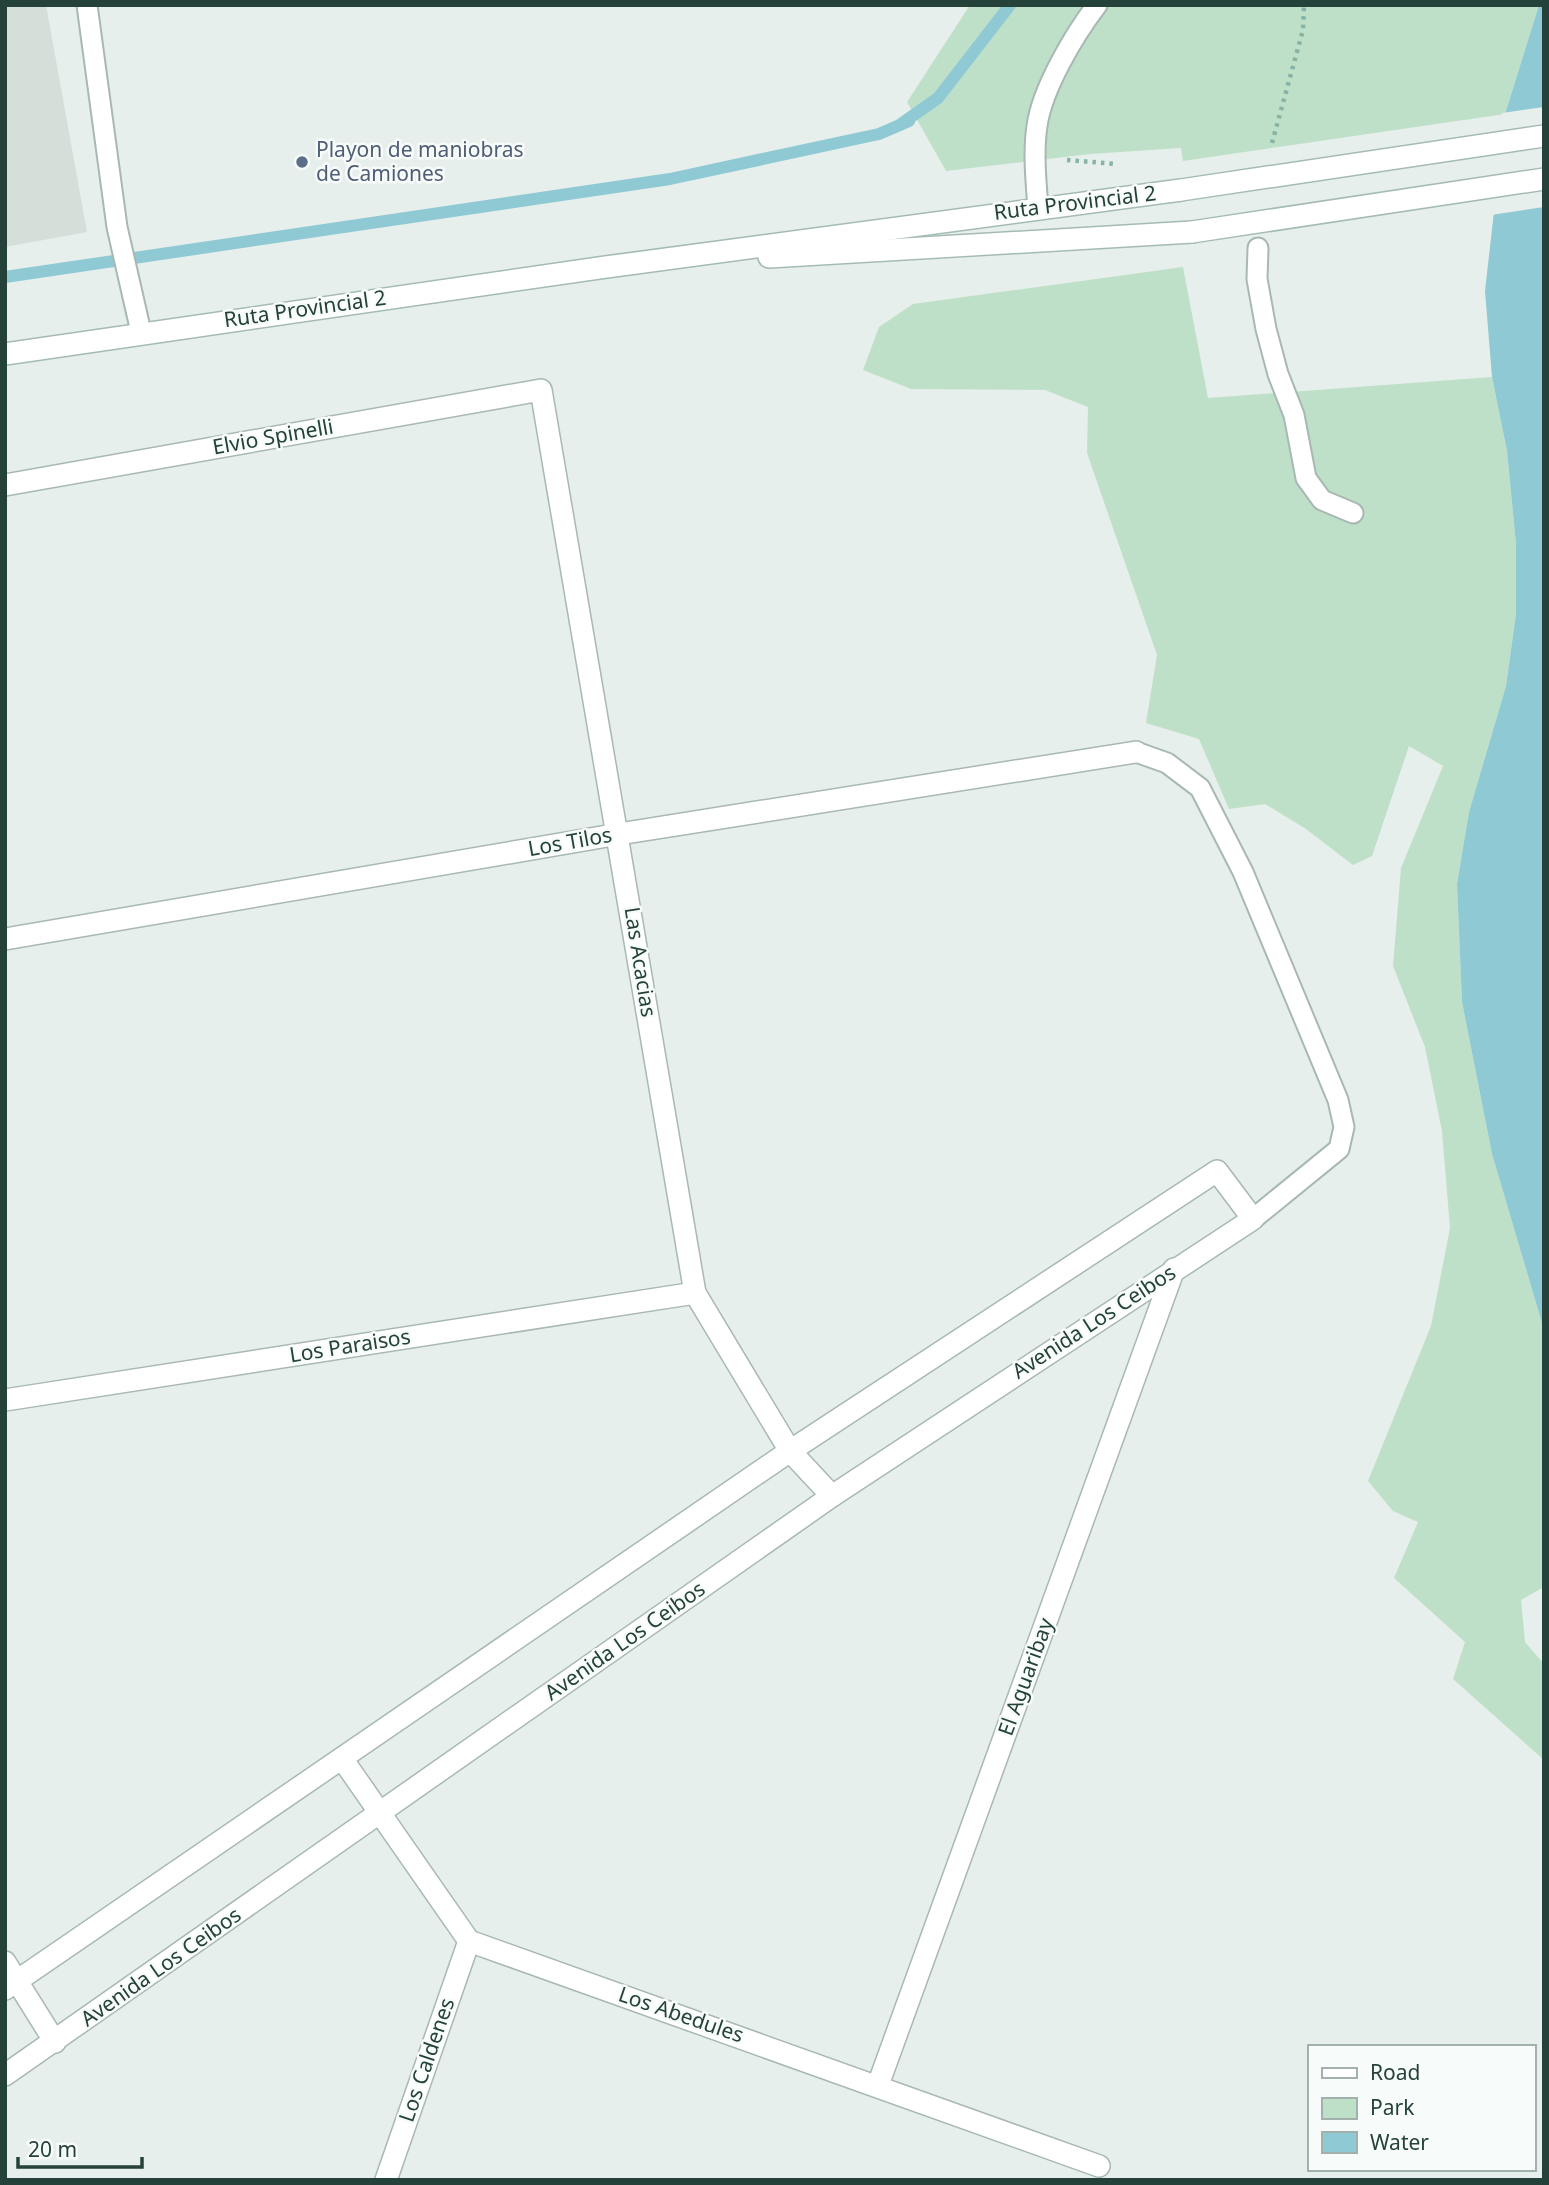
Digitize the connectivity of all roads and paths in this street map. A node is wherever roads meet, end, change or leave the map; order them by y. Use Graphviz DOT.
graph roads {
  1 [pos="87,5"];
  2 [pos="1097,5"];
  3 [pos="1304,5"];
  4 [pos="1544,136"];
  5 [pos="1269,149"];
  6 [pos="1034,158"];
  7 [pos="1130,164"];
  8 [pos="1544,179"];
  9 [pos="1038,208"];
  10 [pos="1258,248"];
  11 [pos="606,267"];
  12 [pos="141,332"];
  13 [pos="5,354"];
  14 [pos="541,390"];
  15 [pos="5,485"];
  16 [pos="1353,513"];
  17 [pos="1136,752"];
  18 [pos="619,834"];
  19 [pos="5,939"];
  20 [pos="1253,1219"];
  21 [pos="1174,1269"];
  22 [pos="695,1293"];
  23 [pos="5,1400"];
  24 [pos="790,1451"];
  25 [pos="832,1496"];
  26 [pos="343,1760"];
  27 [pos="382,1812"];
  28 [pos="469,1941"];
  29 [pos="5,1962"];
  30 [pos="10,1986"];
  31 [pos="55,2042"];
  32 [pos="5,2075"];
  33 [pos="878,2085"];
  34 [pos="1099,2166"];
  35 [pos="386,2180"];
  1 -- 12 [label="lane"];
  2 -- 6 [label="lane"];
  3 -- 5 [label="path"];
  4 -- 9 [label="street, Ruta Provincial 2, bridge"];
  6 -- 7 [label="path"];
  6 -- 9 [label="lane"];
  8 -- 11 [label="street, Ruta Provincial 2, bridge"];
  9 -- 11 [label="street, Ruta Provincial 2"];
  10 -- 16 [label="lane"];
  11 -- 12 [label="street, Ruta Provincial 2"];
  12 -- 13 [label="street, Ruta Provincial 2"];
  14 -- 15 [label="street, Elvio Spinelli"];
  14 -- 18 [label="street, Las Acacias"];
  17 -- 18 [label="street, Los Tilos"];
  17 -- 20 [label="lane"];
  18 -- 19 [label="street, Los Tilos"];
  18 -- 22 [label="street, Las Acacias"];
  20 -- 21 [label="street, Avenida Los Ceibos"];
  20 -- 24 [label="street"];
  21 -- 25 [label="street, Avenida Los Ceibos"];
  21 -- 33 [label="street, El Aguaribay"];
  22 -- 23 [label="street, Los Paraisos"];
  22 -- 24 [label="street, Las Acacias"];
  24 -- 25 [label="street, Las Acacias"];
  24 -- 26 [label="street"];
  25 -- 27 [label="street, Avenida Los Ceibos"];
  26 -- 27 [label="street"];
  26 -- 30 [label="street"];
  27 -- 28 [label="street"];
  27 -- 31 [label="street, Avenida Los Ceibos"];
  28 -- 33 [label="street, Los Abedules"];
  28 -- 35 [label="street, Los Caldenes"];
  29 -- 30 [label="street"];
  30 -- 31 [label="street"];
  31 -- 32 [label="street, Avenida Los Ceibos"];
  33 -- 34 [label="street, Los Abedules"];
}
